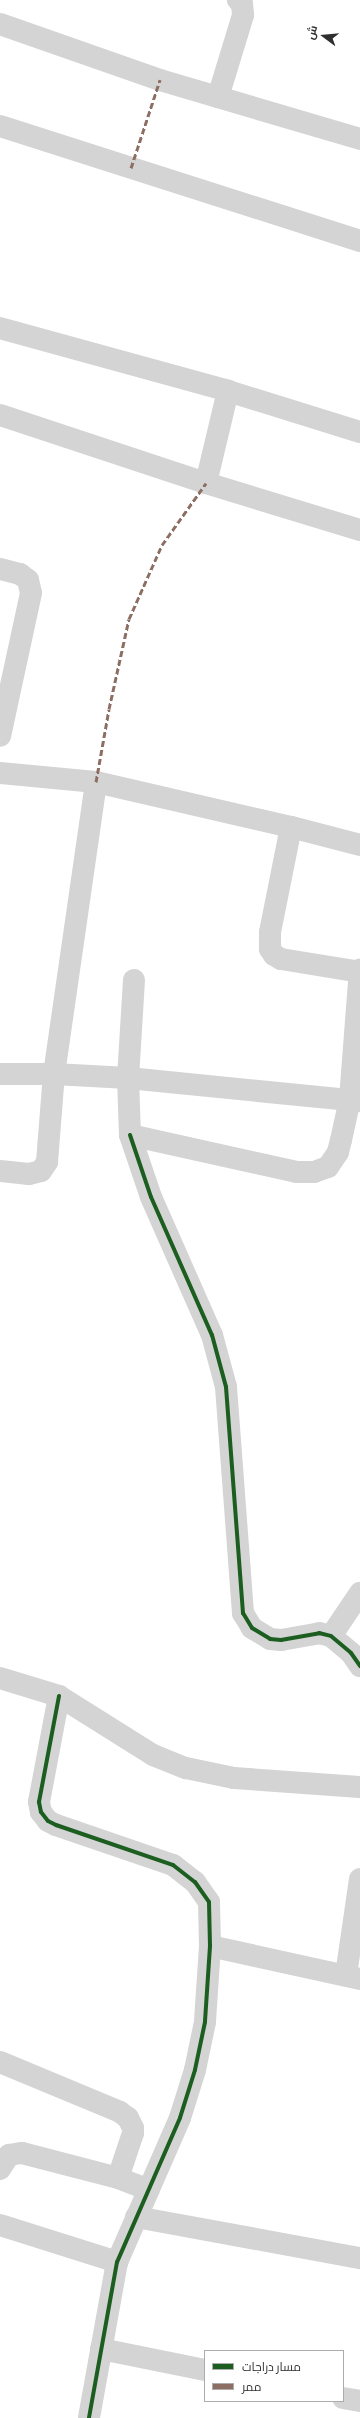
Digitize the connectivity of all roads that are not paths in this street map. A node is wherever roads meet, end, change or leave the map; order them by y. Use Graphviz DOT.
graph roads {
  1 [pos="238,0"];
  2 [pos="0,24"];
  3 [pos="218,97"];
  4 [pos="0,126"];
  5 [pos="360,139"];
  6 [pos="360,241"];
  7 [pos="0,328"];
  8 [pos="228,391"];
  9 [pos="0,415"];
  10 [pos="360,432"];
  11 [pos="206,483"];
  12 [pos="360,530"];
  13 [pos="0,569"];
  14 [pos="0,736"];
  15 [pos="0,773"];
  16 [pos="96,782"];
  17 [pos="291,827"];
  18 [pos="360,845"];
  19 [pos="360,971"];
  20 [pos="134,980"];
  21 [pos="0,1074"];
  22 [pos="54,1074"];
  23 [pos="128,1078"];
  24 [pos="355,1100"];
  25 [pos="130,1135"];
  26 [pos="0,1171"];
  27 [pos="360,1593"];
  28 [pos="331,1636"];
  29 [pos="360,1666"];
  30 [pos="0,1678"];
  31 [pos="59,1696"];
  32 [pos="360,1787"];
  33 [pos="360,1879"];
  34 [pos="210,1946"];
  35 [pos="353,1977"];
  36 [pos="0,2062"];
  37 [pos="0,2169"];
  38 [pos="118,2178"];
  39 [pos="149,2190"];
  40 [pos="136,2217"];
  41 [pos="0,2225"];
  42 [pos="360,2258"];
  43 [pos="117,2262"];
  44 [pos="101,2349"];
  45 [pos="204,2370"];
  46 [pos="344,2398"];
  47 [pos="360,2401"];
  48 [pos="89,2418"];
  1 -- 3 [label="street"];
  2 -- 3 [label="street"];
  3 -- 5 [label="street"];
  4 -- 6 [label="street"];
  7 -- 8 [label="street"];
  8 -- 10 [label="street"];
  8 -- 11 [label="street"];
  9 -- 11 [label="street"];
  11 -- 12 [label="street"];
  13 -- 14 [label="street"];
  15 -- 16 [label="street"];
  16 -- 17 [label="street"];
  16 -- 22 [label="street"];
  17 -- 18 [label="street"];
  17 -- 19 [label="street"];
  19 -- 24 [label="street"];
  20 -- 23 [label="street"];
  21 -- 22 [label="street"];
  22 -- 23 [label="street"];
  22 -- 26 [label="street"];
  23 -- 24 [label="street"];
  23 -- 25 [label="street"];
  24 -- 25 [label="street"];
  25 -- 28 [label="street"];
  27 -- 28 [label="street"];
  28 -- 29 [label="street"];
  30 -- 31 [label="street"];
  31 -- 32 [label="street"];
  31 -- 34 [label="street"];
  33 -- 35 [label="street"];
  34 -- 35 [label="street"];
  34 -- 39 [label="street"];
  36 -- 38 [label="street"];
  37 -- 38 [label="street"];
  38 -- 39 [label="street"];
  39 -- 40 [label="street"];
  40 -- 42 [label="street"];
  40 -- 43 [label="street"];
  41 -- 43 [label="street"];
  43 -- 44 [label="street"];
  44 -- 45 [label="street"];
  44 -- 48 [label="street"];
  46 -- 47 [label="street"];
}
